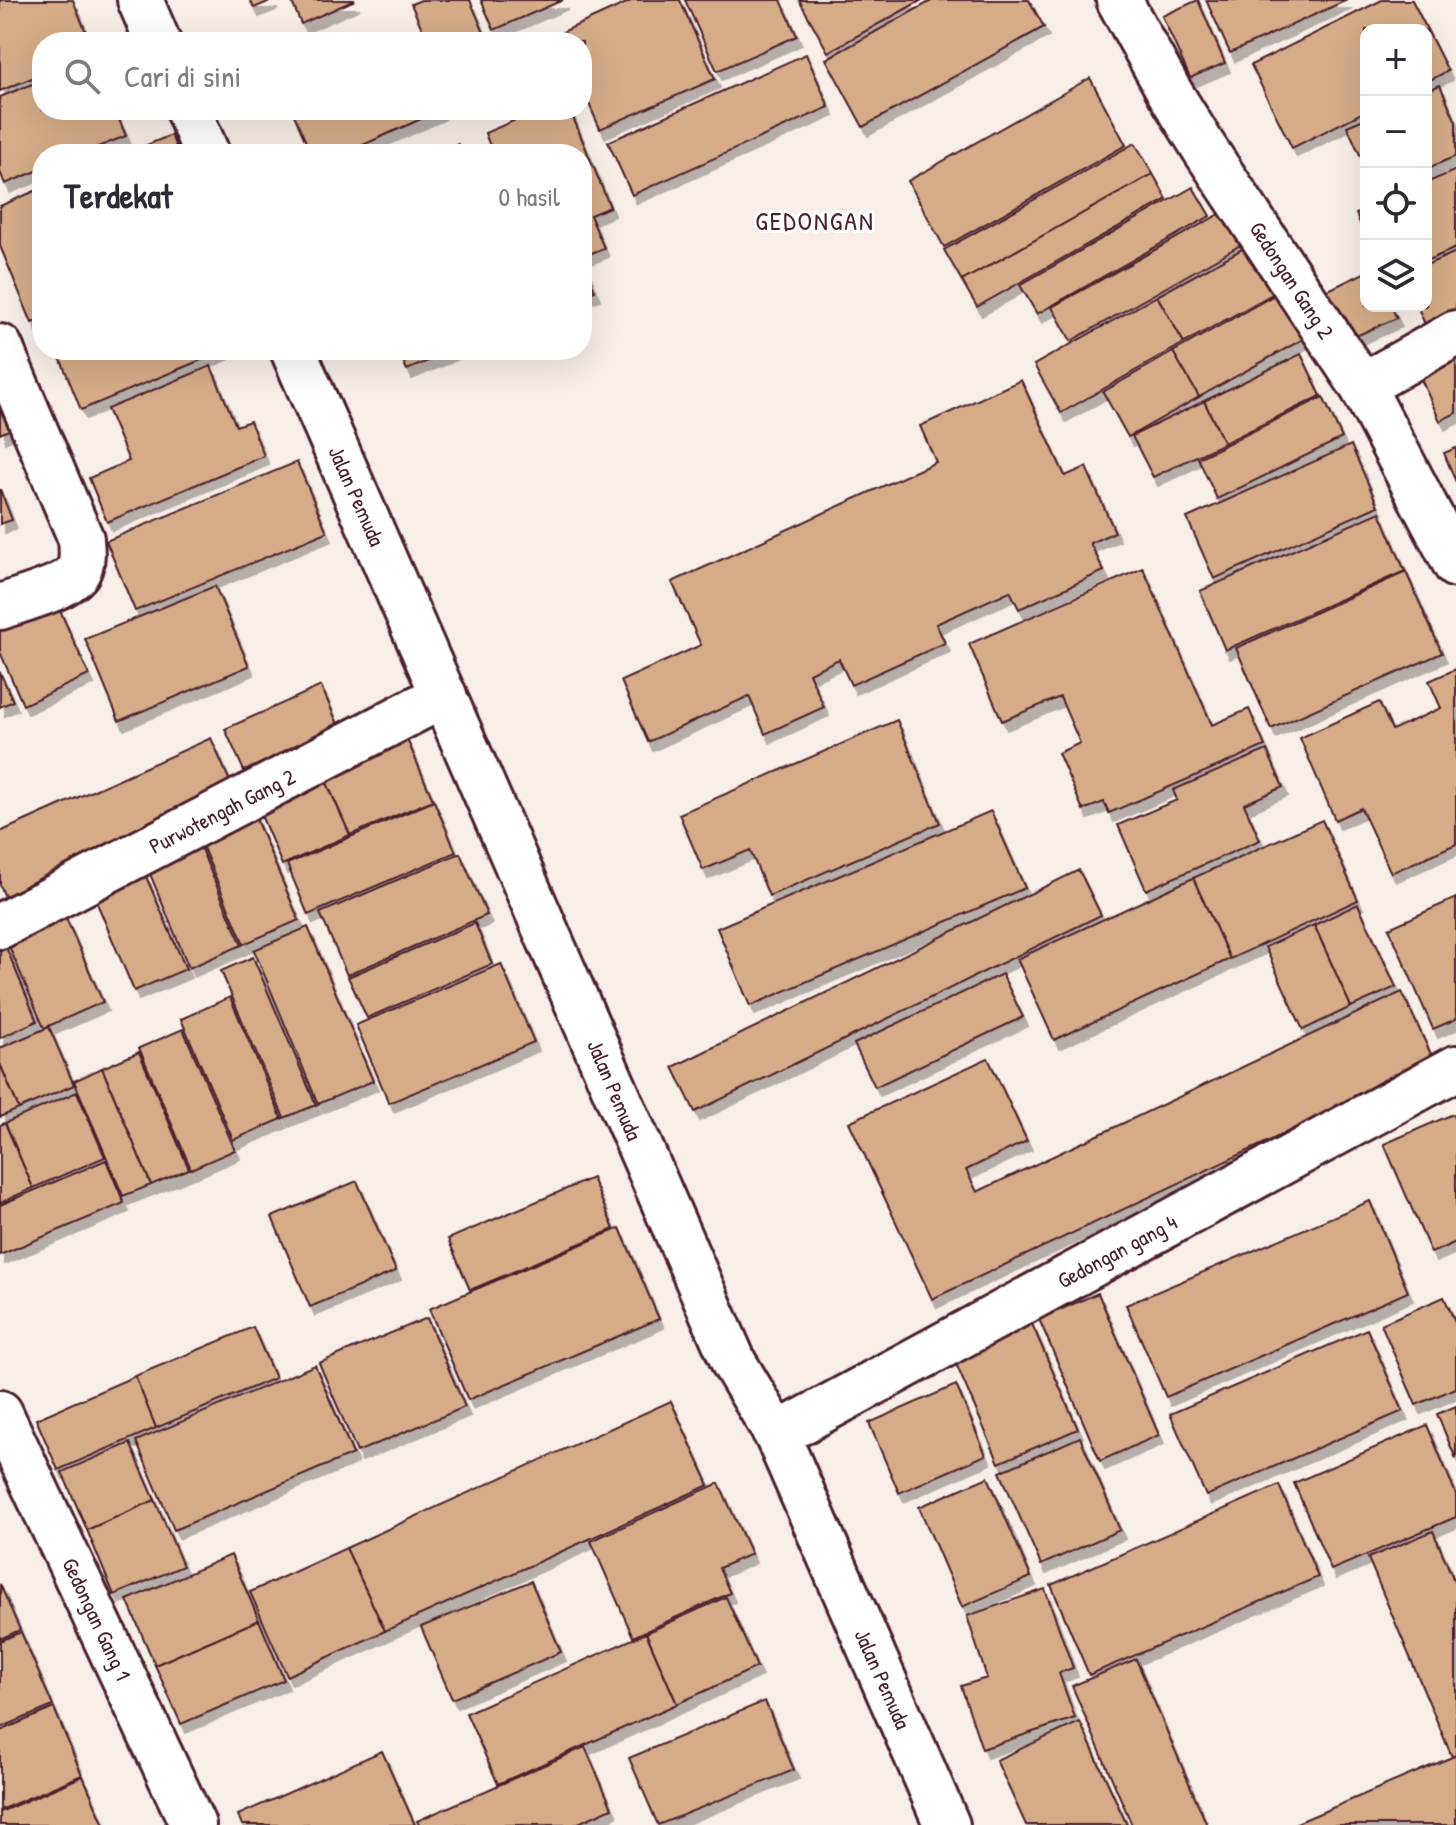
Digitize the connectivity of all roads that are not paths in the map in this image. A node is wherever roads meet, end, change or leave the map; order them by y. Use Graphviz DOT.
graph roads {
  1 [pos="140,0"];
  2 [pos="1119,0"];
  3 [pos="154,32"];
  4 [pos="192,120"];
  5 [pos="203,144"];
  6 [pos="1456,333"];
  7 [pos="0,347"];
  8 [pos="297,360"];
  9 [pos="1362,386"];
  10 [pos="1456,565"];
  11 [pos="0,607"];
  12 [pos="444,695"];
  13 [pos="0,926"];
  14 [pos="1456,1068"];
  15 [pos="0,1413"];
  16 [pos="777,1435"];
  17 [pos="193,1825"];
  18 [pos="947,1825"];
  1 -- 3 [label="street"];
  2 -- 9 [label="street, Gedongan Gang 2"];
  4 -- 5 [label="street"];
  6 -- 9 [label="street"];
  7 -- 11 [label="street"];
  8 -- 12 [label="street, Jalan Pemuda"];
  9 -- 10 [label="street, Gedongan Gang 2"];
  12 -- 13 [label="street, Purwotengah Gang 2"];
  12 -- 16 [label="street, Jalan Pemuda"];
  14 -- 16 [label="street, Gedongan gang 4"];
  15 -- 17 [label="street, Gedongan Gang 1"];
  16 -- 18 [label="street, Jalan Pemuda"];
}
